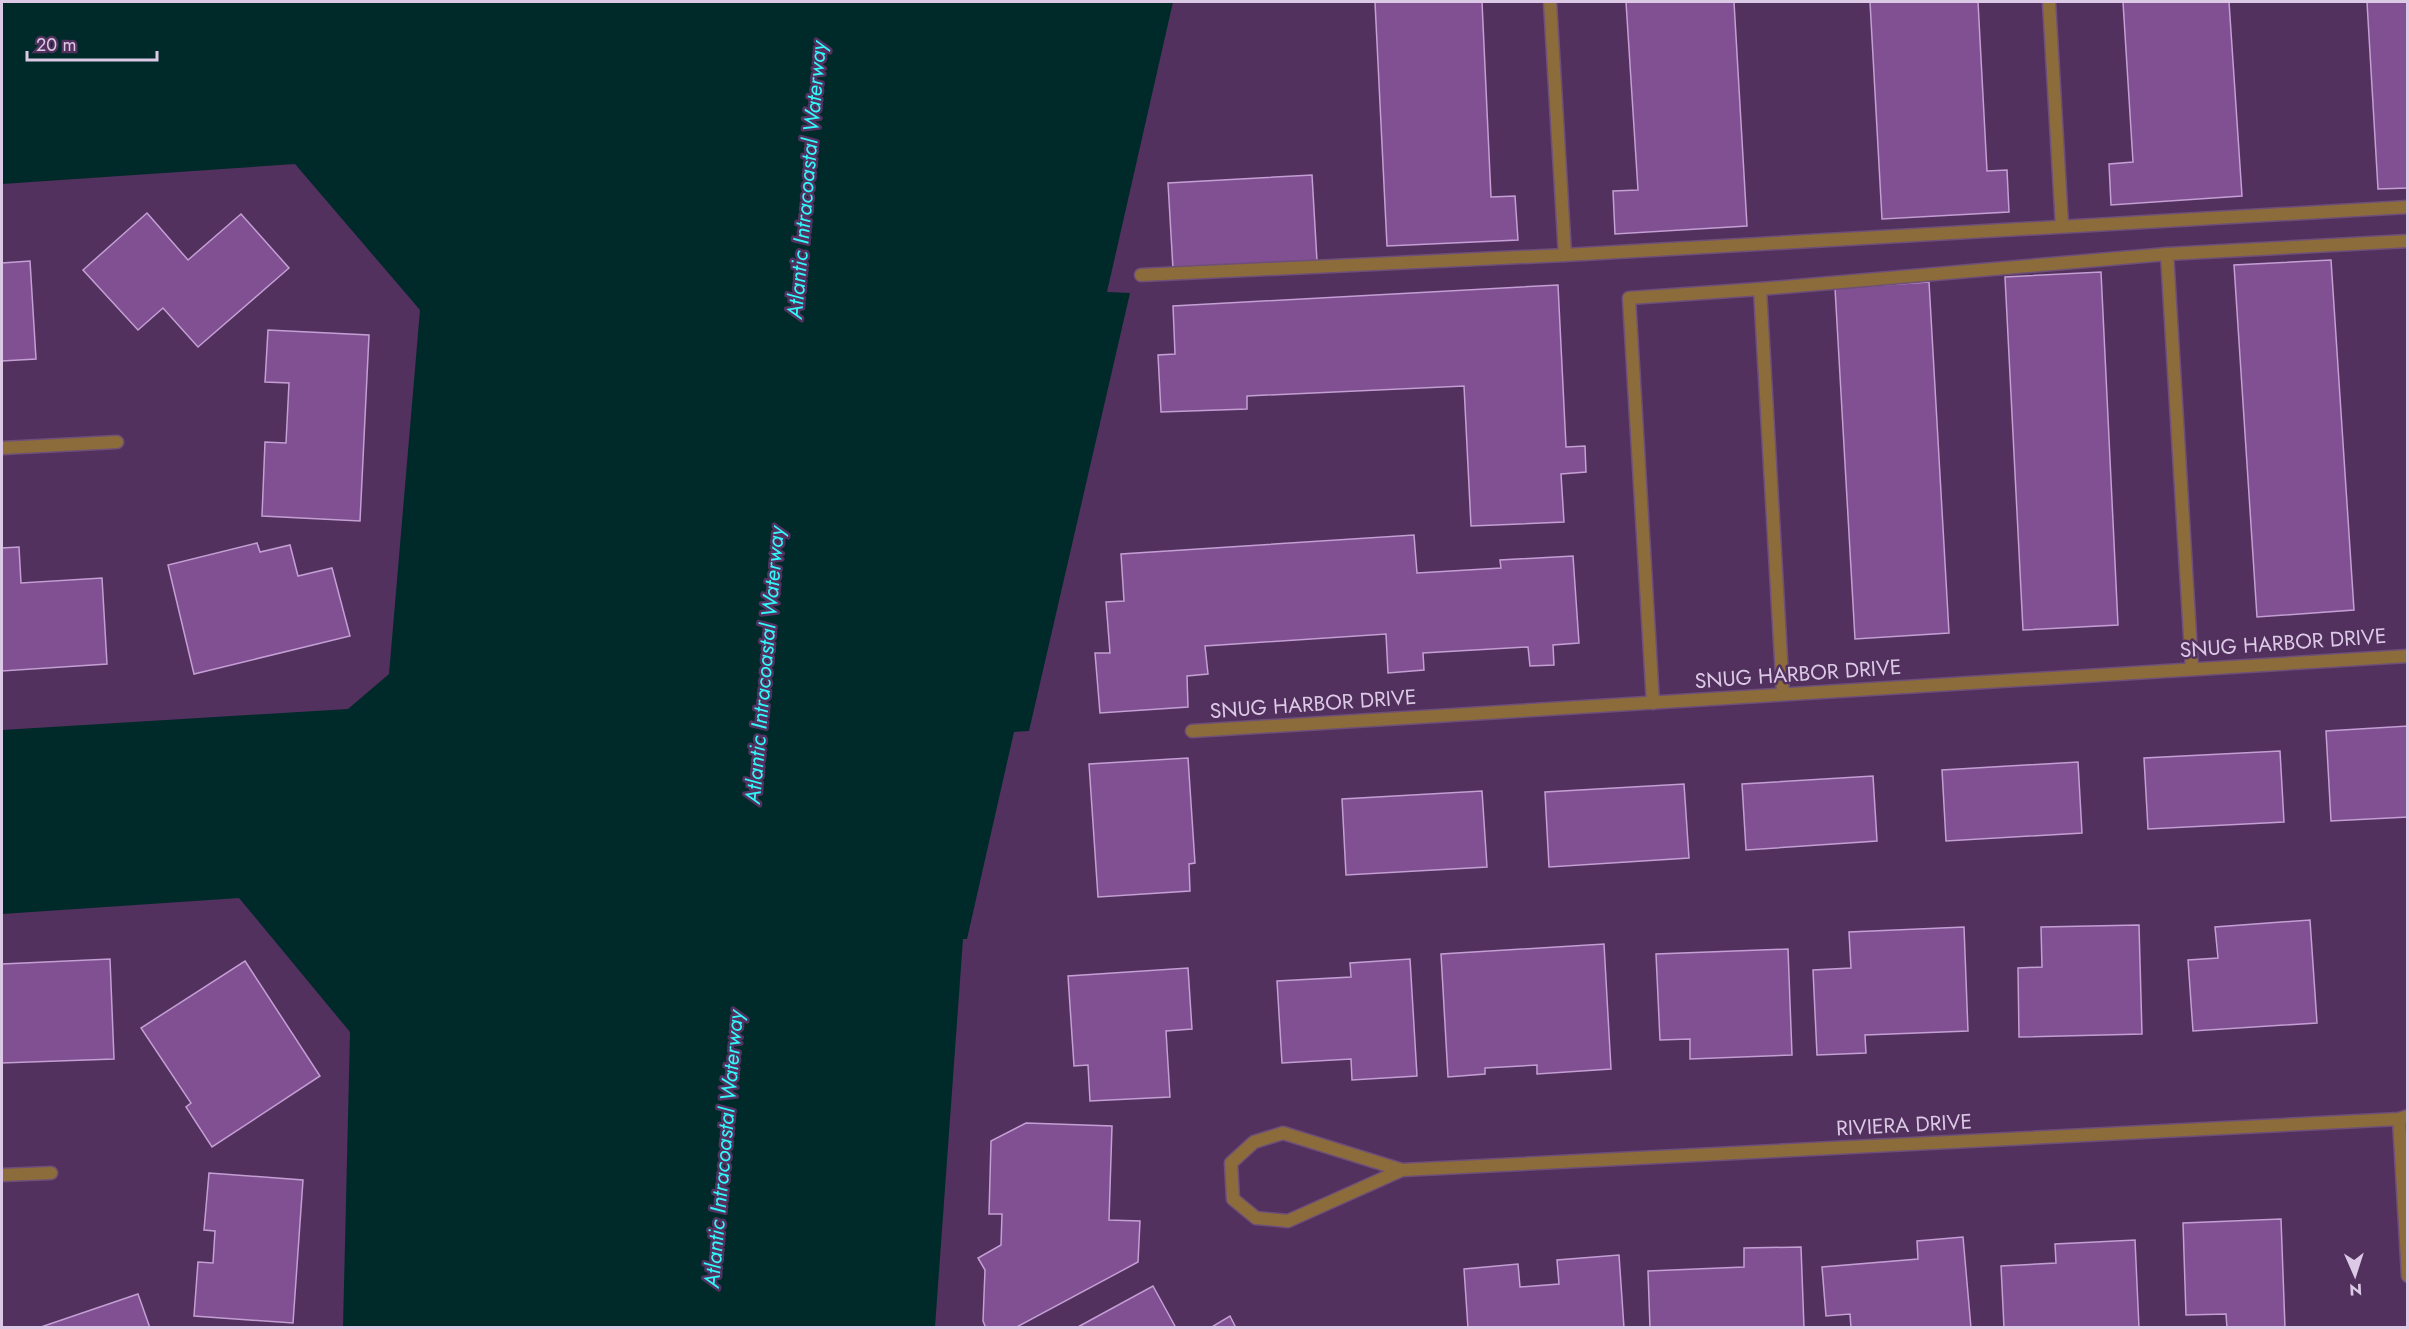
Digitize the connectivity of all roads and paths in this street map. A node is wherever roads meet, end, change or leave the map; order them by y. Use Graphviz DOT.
graph roads {
  1 [pos="1550,2"];
  2 [pos="2049,2"];
  3 [pos="2408,207"];
  4 [pos="2062,226"];
  5 [pos="2408,241"];
  6 [pos="2167,254"];
  7 [pos="1565,255"];
  8 [pos="1141,275"];
  9 [pos="1760,290"];
  10 [pos="117,442"];
  11 [pos="2,448"];
  12 [pos="2408,656"];
  13 [pos="2192,669"];
  14 [pos="1783,694"];
  15 [pos="1653,703"];
  16 [pos="1192,731"];
  17 [pos="2403,1117"];
  18 [pos="1402,1170"];
  19 [pos="51,1173"];
  20 [pos="2,1175"];
  21 [pos="2408,1276"];
  1 -- 7 [label="street"];
  2 -- 4 [label="street"];
  3 -- 4 [label="street"];
  4 -- 7 [label="street"];
  5 -- 6 [label="street"];
  6 -- 9 [label="street"];
  6 -- 13 [label="street"];
  7 -- 8 [label="street"];
  9 -- 14 [label="street"];
  9 -- 15 [label="street"];
  10 -- 11 [label="street"];
  12 -- 13 [label="street, SNUG HARBOR DRIVE"];
  13 -- 14 [label="street, SNUG HARBOR DRIVE"];
  14 -- 15 [label="street, SNUG HARBOR DRIVE"];
  15 -- 16 [label="street, SNUG HARBOR DRIVE"];
  17 -- 18 [label="street, RIVIERA DRIVE"];
  17 -- 21 [label="street"];
  18 -- 18 [label="street, RIVIERA DRIVE"];
  19 -- 20 [label="street"];
}
